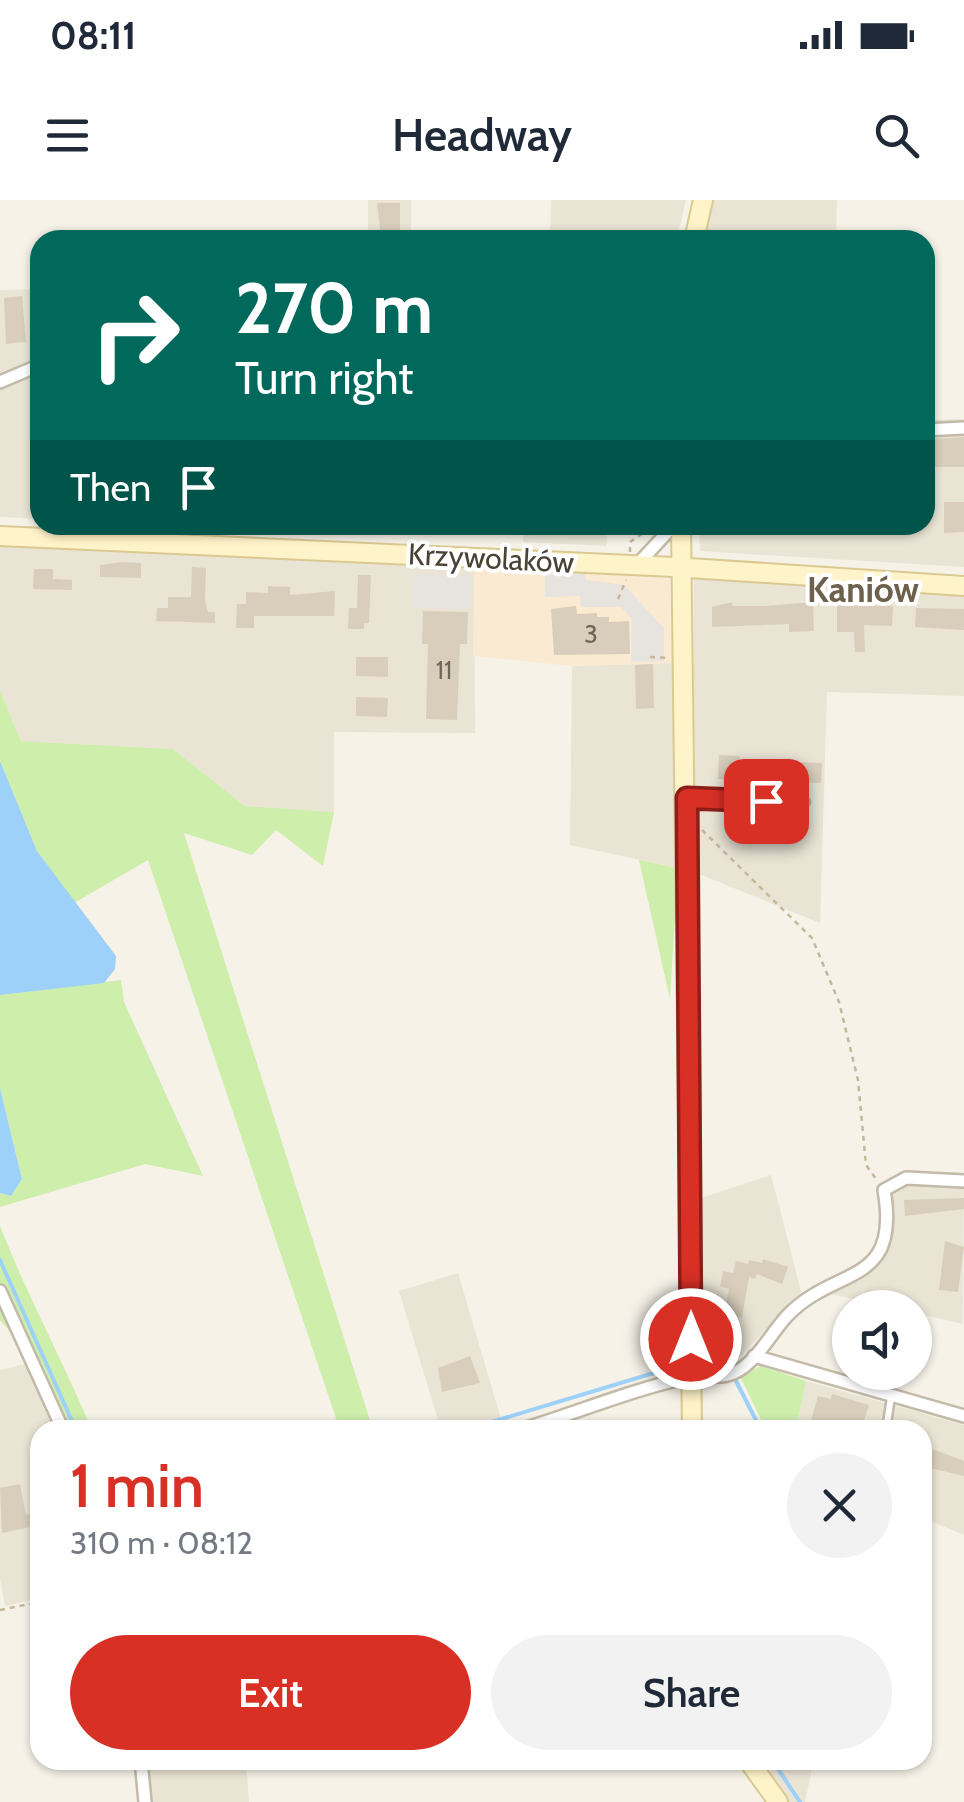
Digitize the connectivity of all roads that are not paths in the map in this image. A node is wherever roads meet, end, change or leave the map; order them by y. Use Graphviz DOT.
graph roads {
  1 [pos="703,200"];
  2 [pos="696,230"];
  3 [pos="30,368"];
  4 [pos="0,382"];
  5 [pos="964,428"];
  6 [pos="935,429"];
  7 [pos="665,535"];
  8 [pos="679,535"];
  9 [pos="0,536"];
  10 [pos="634,560"];
  11 [pos="682,567"];
  12 [pos="964,586"];
  13 [pos="806,802"];
  14 [pos="687,806"];
  15 [pos="964,1181"];
  16 [pos="0,1291"];
  17 [pos="754,1356"];
  18 [pos="691,1377"];
  19 [pos="891,1395"];
  20 [pos="964,1416"];
  21 [pos="58,1420"];
  22 [pos="552,1420"];
  23 [pos="692,1420"];
  24 [pos="887,1420"];
  25 [pos="143,1770"];
  26 [pos="755,1770"];
  27 [pos="145,1802"];
  28 [pos="778,1802"];
  1 -- 2 [label="street"];
  3 -- 4 [label="street"];
  5 -- 6 [label="street"];
  7 -- 10 [label="street"];
  8 -- 11 [label="street"];
  9 -- 10 [label="street, Krzywolaków"];
  10 -- 11 [label="street, Krzywolaków"];
  11 -- 12 [label="street, Krzywolaków"];
  11 -- 14 [label="street"];
  13 -- 14 [label="lane"];
  14 -- 18 [label="street"];
  15 -- 17 [label="street"];
  16 -- 21 [label="street"];
  17 -- 18 [label="street"];
  17 -- 19 [label="street"];
  18 -- 22 [label="street"];
  18 -- 23 [label="street"];
  19 -- 20 [label="street"];
  19 -- 24 [label="lane"];
  25 -- 27 [label="street"];
  26 -- 28 [label="street"];
}
